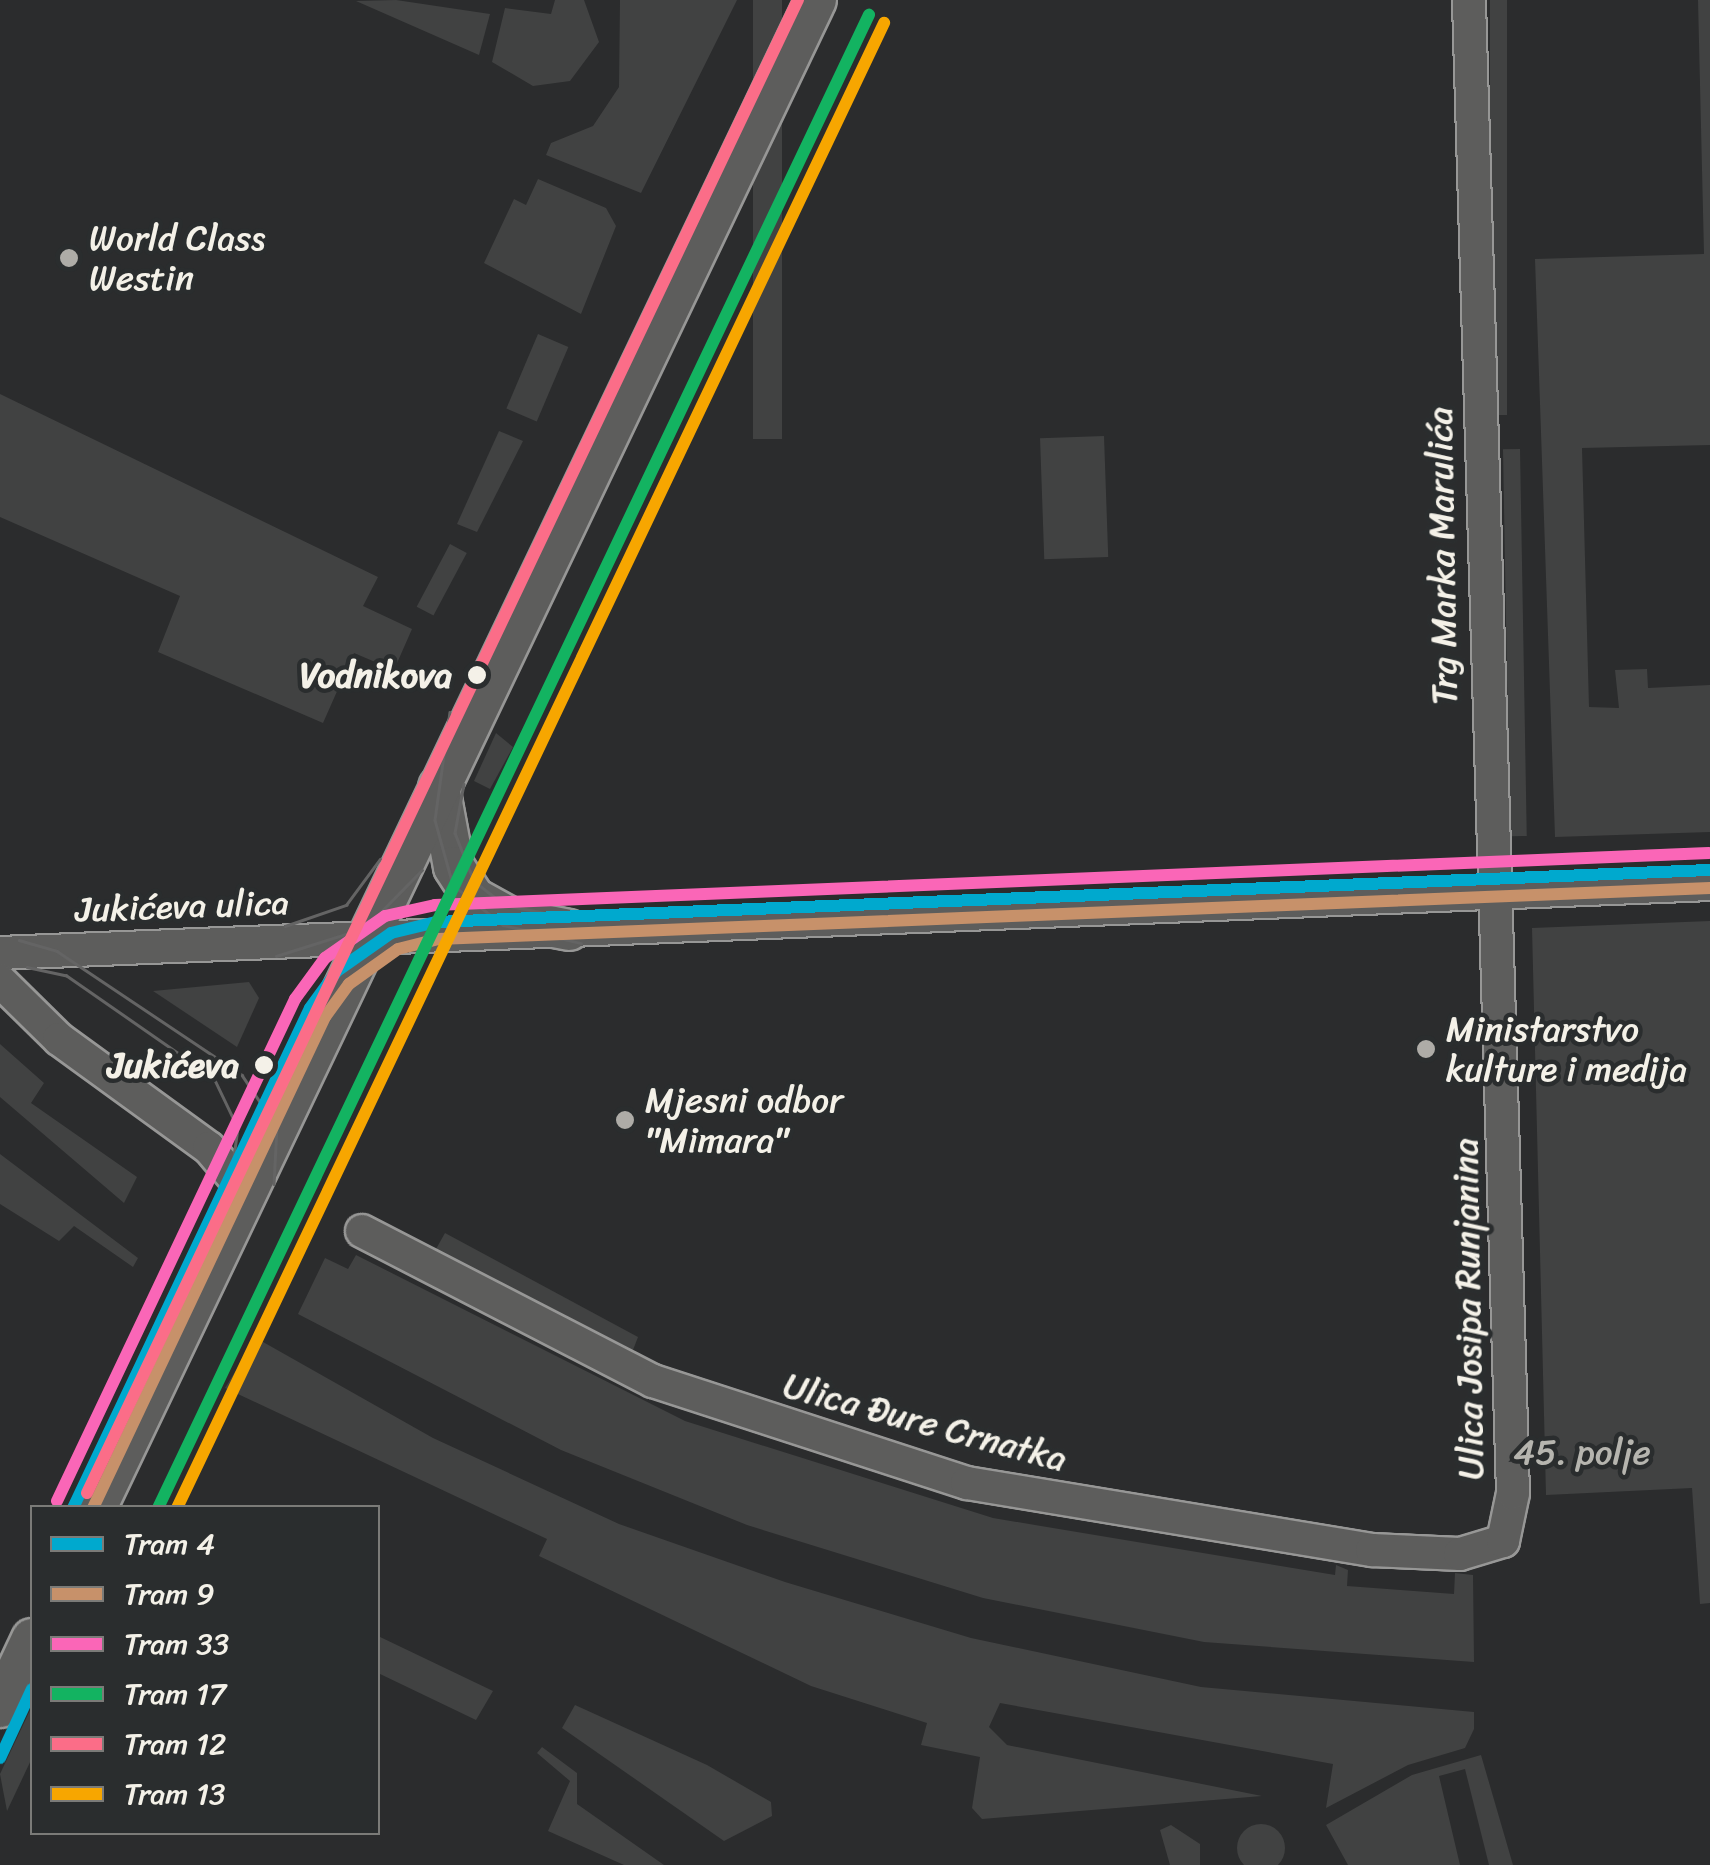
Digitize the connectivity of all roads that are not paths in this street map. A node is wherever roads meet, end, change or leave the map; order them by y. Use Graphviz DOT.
graph roads {
  1 [pos="816,0"];
  2 [pos="845,0"];
  3 [pos="1469,0"];
  4 [pos="792,49"];
  5 [pos="440,787"];
  6 [pos="1710,884"];
  7 [pos="1494,893"];
  8 [pos="570,930"];
  9 [pos="367,939"];
  10 [pos="0,952"];
  11 [pos="0,980"];
  12 [pos="246,1194"];
  13 [pos="362,1231"];
  14 [pos="97,1505"];
  15 [pos="1503,1541"];
  16 [pos="30,1643"];
  17 [pos="0,1706"];
  1 -- 4 [label="main road"];
  2 -- 4 [label="main road"];
  3 -- 7 [label="street, Trg Marka Marulića"];
  4 -- 5 [label="main road"];
  5 -- 8 [label="main road"];
  5 -- 9 [label="main road"];
  6 -- 7 [label="street"];
  7 -- 8 [label="street, Jukićeva ulica"];
  7 -- 15 [label="street, Ulica Josipa Runjanina"];
  8 -- 9 [label="street, Jukićeva ulica"];
  9 -- 10 [label="street, Jukićeva ulica"];
  9 -- 12 [label="main road"];
  11 -- 12 [label="street"];
  12 -- 14 [label="main road"];
  13 -- 15 [label="street, Ulica Đure Crnatka"];
  16 -- 17 [label="main road"];
}
